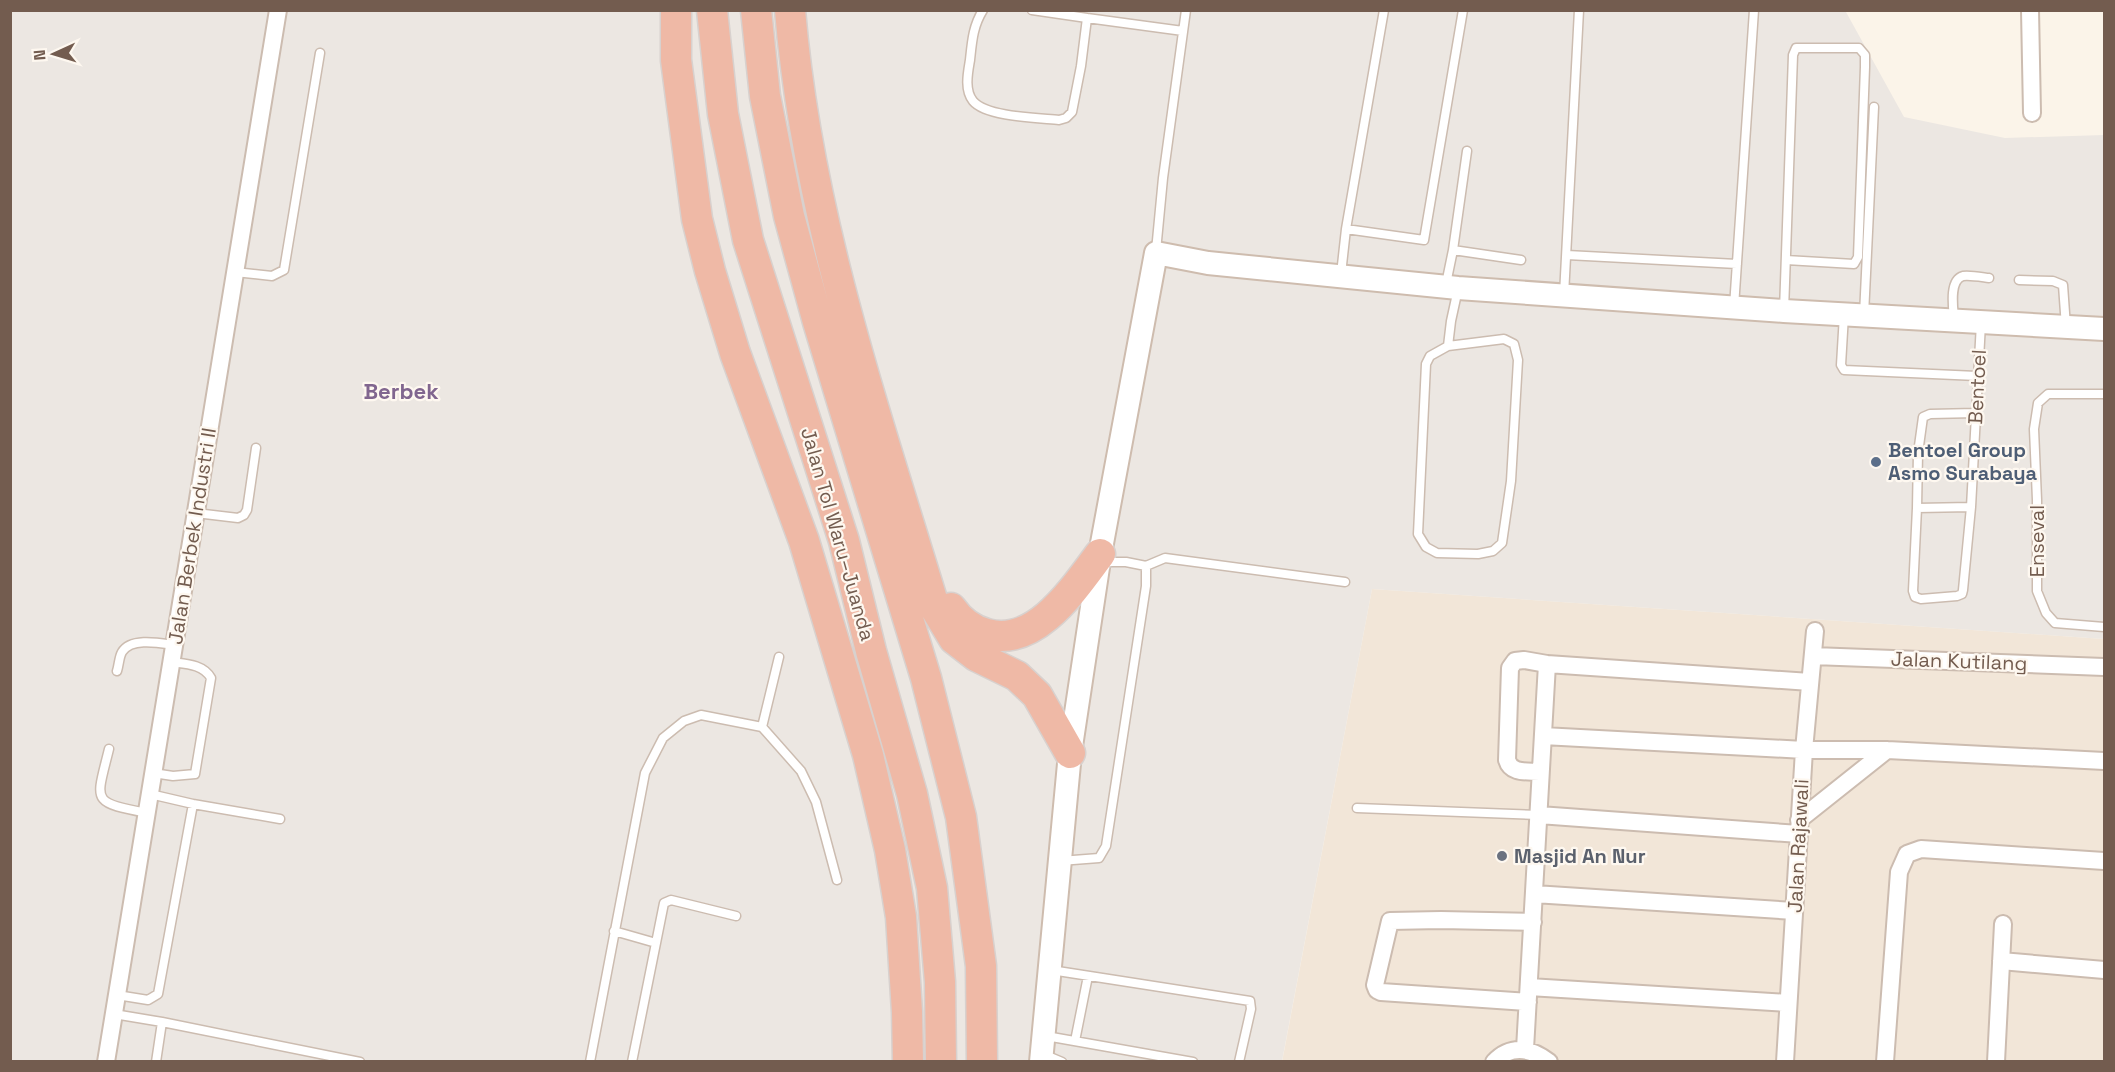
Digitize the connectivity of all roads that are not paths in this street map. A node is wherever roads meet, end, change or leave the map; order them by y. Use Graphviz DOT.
graph roads {
  1 [pos="278,10"];
  2 [pos="676,10"];
  3 [pos="712,10"];
  4 [pos="756,10"];
  5 [pos="790,10"];
  6 [pos="983,10"];
  7 [pos="1032,10"];
  8 [pos="1186,10"];
  9 [pos="1384,10"];
  10 [pos="1463,10"];
  11 [pos="1579,10"];
  12 [pos="1754,10"];
  13 [pos="2030,10"];
  14 [pos="1087,18"];
  15 [pos="1183,31"];
  16 [pos="320,54"];
  17 [pos="1874,107"];
  18 [pos="2032,113"];
  19 [pos="1467,151"];
  20 [pos="1346,229"];
  21 [pos="1453,250"];
  22 [pos="1156,253"];
  23 [pos="1567,255"];
  24 [pos="1521,260"];
  25 [pos="1786,260"];
  26 [pos="1737,264"];
  27 [pos="235,272"];
  28 [pos="1340,277"];
  29 [pos="1989,278"];
  30 [pos="2019,280"];
  31 [pos="1452,288"];
  32 [pos="1564,296"];
  33 [pos="1734,307"];
  34 [pos="1784,311"];
  35 [pos="1854,315"];
  36 [pos="1954,321"];
  37 [pos="1981,323"];
  38 [pos="2066,327"];
  39 [pos="2104,329"];
  40 [pos="1448,345"];
  41 [pos="862,366"];
  42 [pos="1977,376"];
  43 [pos="2104,394"];
  44 [pos="1976,413"];
  45 [pos="256,448"];
  46 [pos="1971,507"];
  47 [pos="1917,508"];
  48 [pos="196,513"];
  49 [pos="1100,558"];
  50 [pos="1146,566"];
  51 [pos="1346,582"];
  52 [pos="2104,627"];
  53 [pos="1815,630"];
  54 [pos="173,653"];
  55 [pos="1813,656"];
  56 [pos="779,657"];
  57 [pos="1547,664"];
  58 [pos="2104,667"];
  59 [pos="117,671"];
  60 [pos="1810,682"];
  61 [pos="762,727"];
  62 [pos="1543,736"];
  63 [pos="109,749"];
  64 [pos="1804,750"];
  65 [pos="1887,750"];
  66 [pos="1070,753"];
  67 [pos="2104,761"];
  68 [pos="1540,772"];
  69 [pos="153,773"];
  70 [pos="150,794"];
  71 [pos="193,804"];
  72 [pos="1357,808"];
  73 [pos="147,813"];
  74 [pos="1539,815"];
  75 [pos="280,819"];
  76 [pos="1799,827"];
  77 [pos="1060,861"];
  78 [pos="2104,861"];
  79 [pos="837,880"];
  80 [pos="1534,894"];
  81 [pos="1794,911"];
  82 [pos="736,916"];
  83 [pos="1533,922"];
  84 [pos="2003,924"];
  85 [pos="614,931"];
  86 [pos="656,943"];
  87 [pos="2001,961"];
  88 [pos="1049,969"];
  89 [pos="2104,970"];
  90 [pos="1088,976"];
  91 [pos="1529,994"];
  92 [pos="117,995"];
  93 [pos="1788,1003"];
  94 [pos="114,1014"];
  95 [pos="162,1023"];
  96 [pos="1075,1041"];
  97 [pos="1525,1049"];
  98 [pos="1047,1053"];
  99 [pos="106,1062"];
  100 [pos="156,1062"];
  101 [pos="360,1062"];
  102 [pos="590,1062"];
  103 [pos="632,1062"];
  104 [pos="908,1062"];
  105 [pos="941,1062"];
  106 [pos="982,1062"];
  107 [pos="1193,1062"];
  108 [pos="1239,1062"];
  109 [pos="1494,1062"];
  110 [pos="1549,1062"];
  111 [pos="1785,1062"];
  112 [pos="1885,1062"];
  113 [pos="1996,1062"];
  1 -- 27 [label="street, Jalan Berbek Industri II"];
  2 -- 104 [label="highway"];
  3 -- 105 [label="highway, Jalan Tol Waru–Juanda"];
  4 -- 106 [label="highway, Jalan Tol Waru–Juanda"];
  5 -- 41 [label="highway"];
  6 -- 14 [label="lane"];
  7 -- 14 [label="lane"];
  8 -- 15 [label="lane"];
  9 -- 20 [label="lane"];
  10 -- 20 [label="lane"];
  11 -- 23 [label="lane"];
  12 -- 26 [label="lane"];
  13 -- 18 [label="street"];
  14 -- 15 [label="lane"];
  15 -- 22 [label="lane"];
  16 -- 27 [label="lane"];
  17 -- 35 [label="lane"];
  19 -- 21 [label="lane"];
  20 -- 28 [label="lane"];
  21 -- 24 [label="lane"];
  21 -- 31 [label="lane"];
  22 -- 28 [label="street"];
  22 -- 49 [label="street"];
  23 -- 26 [label="lane"];
  23 -- 32 [label="lane"];
  25 -- 25 [label="lane"];
  25 -- 34 [label="lane"];
  26 -- 33 [label="lane"];
  27 -- 48 [label="street, Jalan Berbek Industri II"];
  28 -- 31 [label="street"];
  29 -- 36 [label="lane"];
  30 -- 38 [label="lane"];
  31 -- 32 [label="street"];
  31 -- 40 [label="lane"];
  32 -- 33 [label="street"];
  33 -- 34 [label="street"];
  34 -- 35 [label="street"];
  35 -- 36 [label="street"];
  35 -- 42 [label="lane"];
  36 -- 37 [label="street"];
  37 -- 38 [label="street"];
  37 -- 42 [label="lane, Bentoel"];
  38 -- 39 [label="street"];
  40 -- 40 [label="lane"];
  41 -- 49 [label="highway"];
  41 -- 66 [label="highway"];
  42 -- 44 [label="lane, Bentoel"];
  43 -- 52 [label="lane, Enseval"];
  44 -- 46 [label="lane, Bentoel"];
  44 -- 47 [label="lane"];
  45 -- 48 [label="lane"];
  46 -- 47 [label="lane"];
  46 -- 47 [label="lane, Bentoel"];
  48 -- 54 [label="street, Jalan Berbek Industri II"];
  49 -- 50 [label="lane"];
  49 -- 66 [label="street"];
  50 -- 51 [label="lane"];
  50 -- 77 [label="lane"];
  53 -- 55 [label="street, Jalan Rajawali"];
  54 -- 59 [label="lane"];
  54 -- 69 [label="street, Jalan Berbek Industri II"];
  54 -- 69 [label="lane"];
  55 -- 58 [label="street, Jalan Kutilang"];
  55 -- 60 [label="street, Jalan Rajawali"];
  56 -- 61 [label="lane"];
  57 -- 60 [label="street"];
  57 -- 62 [label="street"];
  57 -- 68 [label="street"];
  60 -- 64 [label="street, Jalan Rajawali"];
  61 -- 79 [label="lane"];
  61 -- 85 [label="lane"];
  62 -- 64 [label="street"];
  62 -- 68 [label="street"];
  63 -- 73 [label="lane"];
  64 -- 65 [label="street"];
  64 -- 76 [label="street, Jalan Rajawali"];
  65 -- 67 [label="street"];
  65 -- 76 [label="street"];
  66 -- 77 [label="street"];
  68 -- 74 [label="street"];
  69 -- 70 [label="street, Jalan Berbek Industri II"];
  70 -- 71 [label="lane"];
  70 -- 73 [label="street, Jalan Berbek Industri II"];
  71 -- 75 [label="lane"];
  71 -- 92 [label="lane"];
  72 -- 74 [label="lane"];
  73 -- 92 [label="street, Jalan Berbek Industri II"];
  74 -- 76 [label="street"];
  74 -- 80 [label="street"];
  76 -- 81 [label="street, Jalan Rajawali"];
  77 -- 88 [label="street"];
  78 -- 112 [label="street"];
  80 -- 81 [label="street"];
  80 -- 83 [label="street"];
  81 -- 93 [label="street, Jalan Rajawali"];
  82 -- 86 [label="lane"];
  83 -- 91 [label="street"];
  83 -- 91 [label="street"];
  84 -- 87 [label="street"];
  85 -- 86 [label="lane"];
  85 -- 102 [label="lane"];
  86 -- 103 [label="lane"];
  87 -- 89 [label="street"];
  87 -- 113 [label="street"];
  88 -- 90 [label="lane"];
  88 -- 98 [label="street"];
  90 -- 96 [label="lane"];
  90 -- 108 [label="lane"];
  91 -- 93 [label="street"];
  91 -- 97 [label="street"];
  92 -- 94 [label="street, Jalan Berbek Industri II"];
  93 -- 111 [label="street, Jalan Rajawali"];
  94 -- 95 [label="lane"];
  94 -- 99 [label="street, Jalan Berbek Industri II"];
  95 -- 100 [label="lane"];
  95 -- 101 [label="lane"];
  96 -- 98 [label="lane"];
  96 -- 107 [label="lane"];
  97 -- 109 [label="street"];
  97 -- 110 [label="street"];
}
